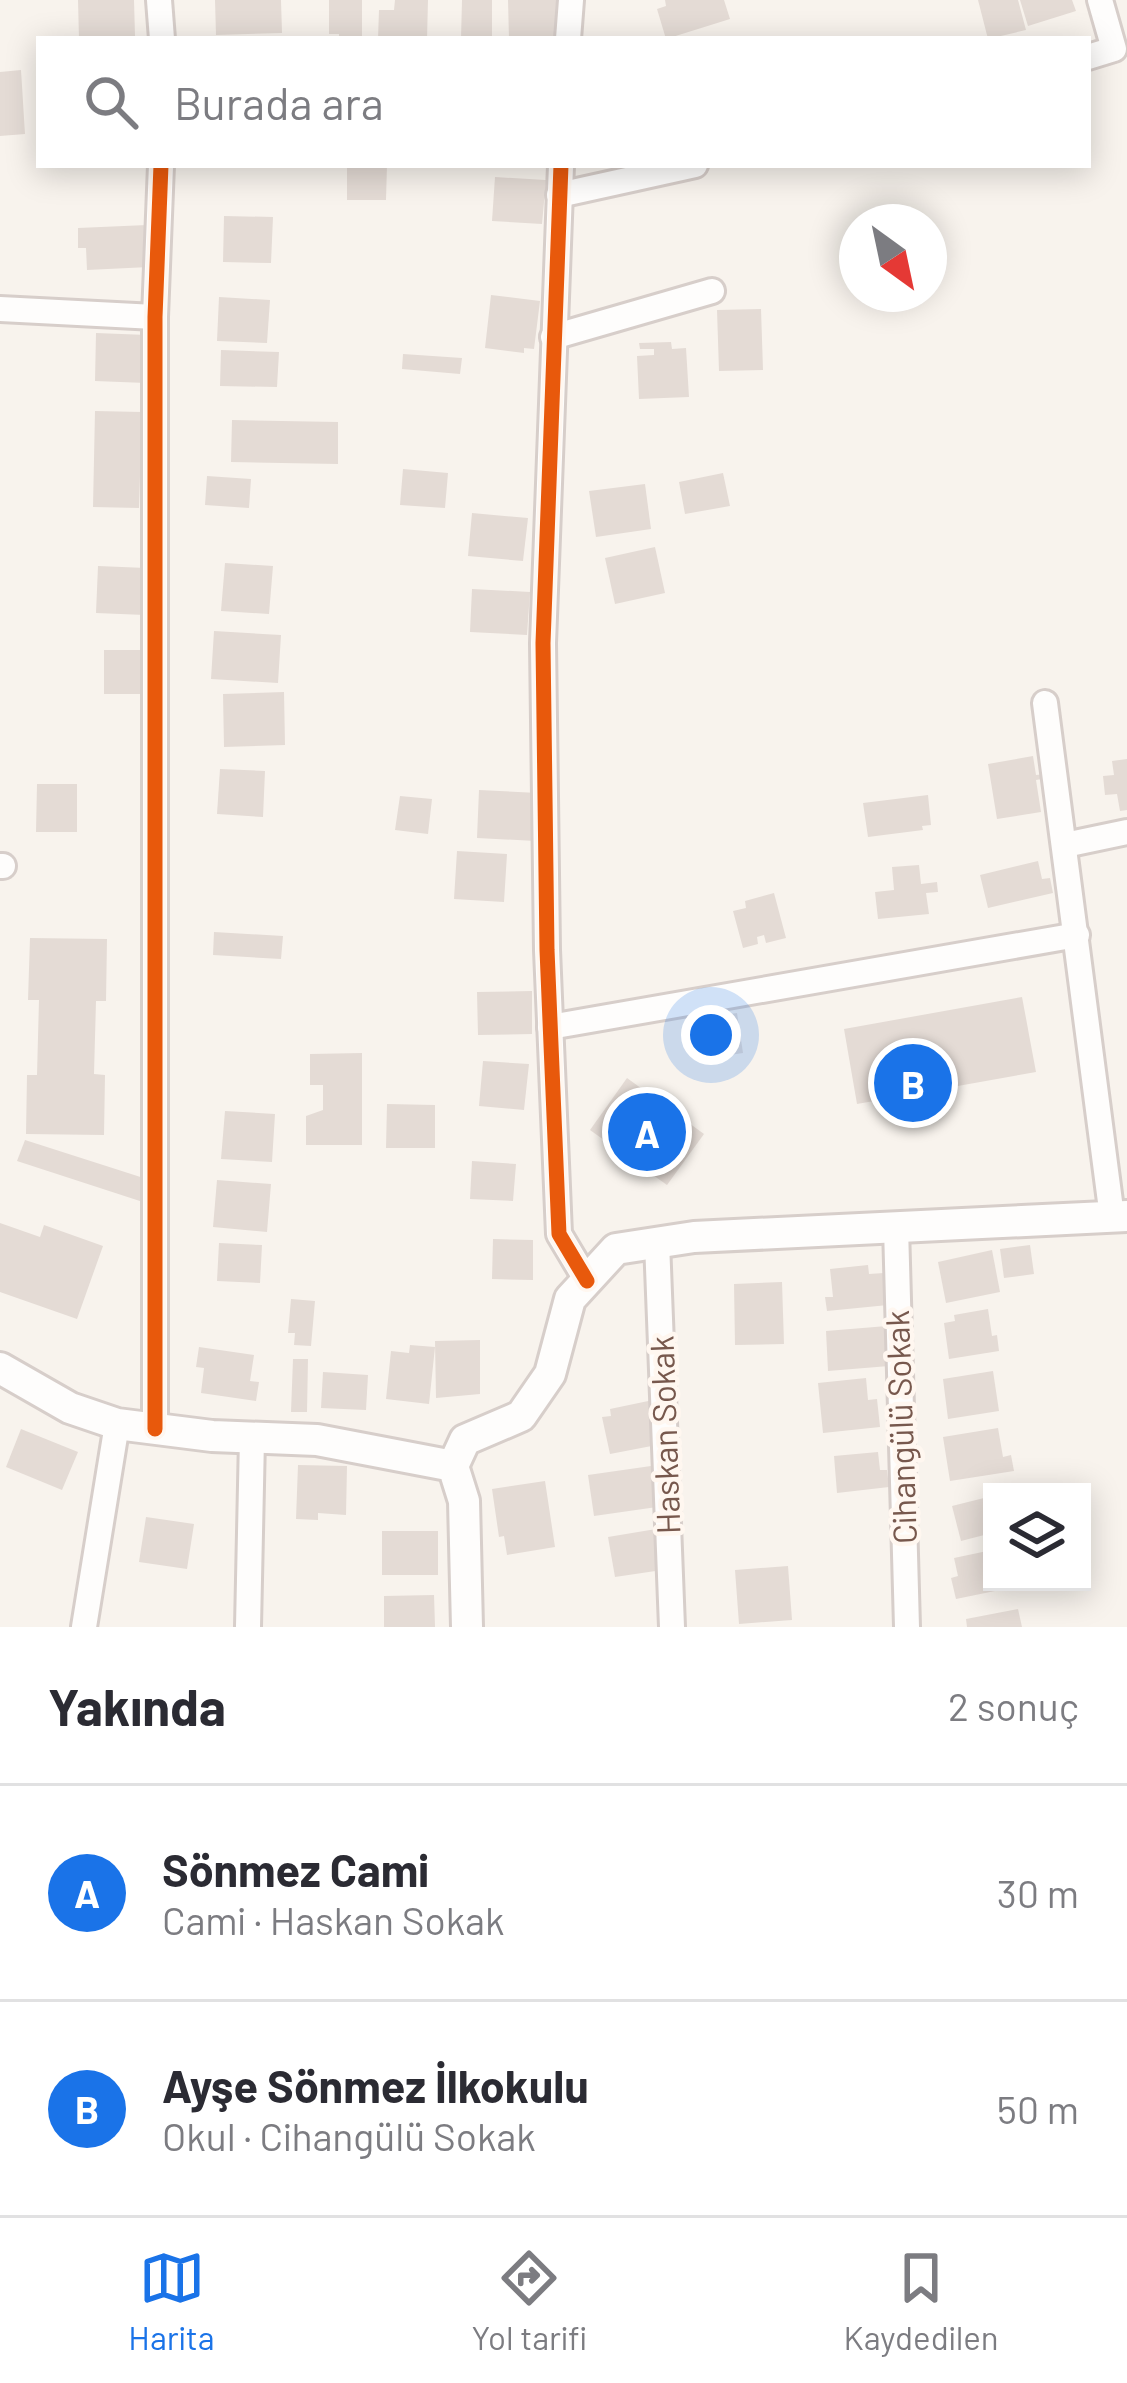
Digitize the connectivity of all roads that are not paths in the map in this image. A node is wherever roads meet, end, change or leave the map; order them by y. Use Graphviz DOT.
graph roads {
  1 [pos="159,0"];
  2 [pos="571,0"];
  3 [pos="1100,0"];
  4 [pos="162,36"];
  5 [pos="568,36"];
  6 [pos="1091,55"];
  7 [pos="161,168"];
  8 [pos="561,168"];
  9 [pos="681,168"];
  10 [pos="559,195"];
  11 [pos="712,291"];
  12 [pos="0,309"];
  13 [pos="155,317"];
  14 [pos="553,337"];
  15 [pos="1045,703"];
  16 [pos="1127,832"];
  17 [pos="1064,844"];
  18 [pos="1077,935"];
  19 [pos="550,1027"];
  20 [pos="1120,1216"];
  21 [pos="896,1227"];
  22 [pos="657,1242"];
  23 [pos="587,1281"];
  24 [pos="0,1368"];
  25 [pos="117,1424"];
  26 [pos="155,1429"];
  27 [pos="253,1438"];
  28 [pos="453,1466"];
  29 [pos="84,1627"];
  30 [pos="248,1627"];
  31 [pos="467,1627"];
  32 [pos="672,1627"];
  33 [pos="907,1627"];
  1 -- 4 [label="street"];
  2 -- 5 [label="street"];
  3 -- 6 [label="street"];
  7 -- 13 [label="street"];
  8 -- 10 [label="street"];
  9 -- 10 [label="street"];
  10 -- 14 [label="street"];
  11 -- 14 [label="street"];
  12 -- 13 [label="street"];
  13 -- 26 [label="street"];
  14 -- 19 [label="street"];
  15 -- 17 [label="street"];
  16 -- 17 [label="street"];
  17 -- 18 [label="street"];
  18 -- 19 [label="street"];
  18 -- 20 [label="street"];
  19 -- 23 [label="street"];
  20 -- 21 [label="street"];
  21 -- 22 [label="street"];
  21 -- 33 [label="street, Cihangülü Sokak"];
  22 -- 23 [label="street"];
  22 -- 32 [label="street, Haskan Sokak"];
  23 -- 28 [label="street"];
  24 -- 25 [label="street"];
  25 -- 26 [label="street"];
  25 -- 29 [label="street"];
  26 -- 27 [label="street"];
  27 -- 28 [label="street"];
  27 -- 30 [label="street"];
  28 -- 31 [label="street"];
}
